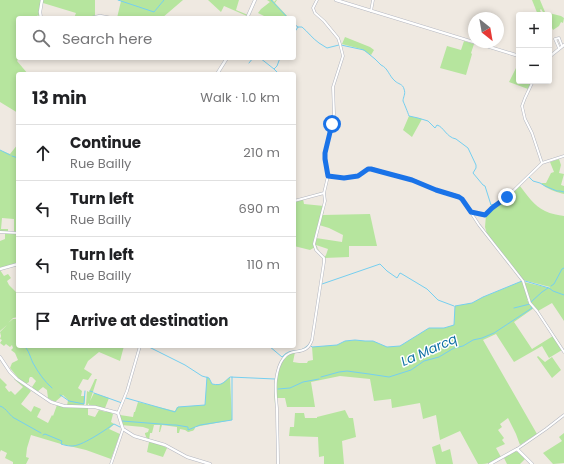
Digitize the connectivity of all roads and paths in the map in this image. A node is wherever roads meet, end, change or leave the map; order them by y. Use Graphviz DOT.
graph roads {
  1 [pos="42,0"];
  2 [pos="255,0"];
  3 [pos="317,0"];
  4 [pos="336,0"];
  5 [pos="373,0"];
  6 [pos="371,11"];
  7 [pos="41,16"];
  8 [pos="248,16"];
  9 [pos="468,41"];
  10 [pos="562,47"];
  11 [pos="493,48"];
  12 [pos="516,55"];
  13 [pos="552,55"];
  14 [pos="226,60"];
  15 [pos="218,72"];
  16 [pos="532,84"];
  17 [pos="564,156"];
  18 [pos="542,163"];
  19 [pos="328,176"];
  20 [pos="324,193"];
  21 [pos="296,200"];
  22 [pos="471,212"];
  23 [pos="0,232"];
  24 [pos="16,233"];
  25 [pos="16,265"];
  26 [pos="0,269"];
  27 [pos="139,348"];
  28 [pos="564,352"];
  29 [pos="0,357"];
  30 [pos="118,413"];
  31 [pos="564,414"];
  32 [pos="123,429"];
  33 [pos="517,448"];
  34 [pos="111,464"];
  35 [pos="210,464"];
  36 [pos="278,464"];
  37 [pos="490,464"];
  38 [pos="532,464"];
  1 -- 7 [label="street"];
  2 -- 8 [label="street"];
  3 -- 19 [label="street"];
  4 -- 6 [label="street"];
  5 -- 6 [label="street"];
  6 -- 9 [label="street"];
  10 -- 13 [label="street"];
  11 -- 12 [label="street"];
  14 -- 15 [label="street"];
  16 -- 18 [label="street"];
  17 -- 18 [label="street"];
  18 -- 22 [label="street"];
  19 -- 20 [label="street"];
  19 -- 22 [label="street"];
  20 -- 21 [label="street"];
  20 -- 36 [label="street"];
  22 -- 28 [label="street"];
  23 -- 24 [label="street"];
  25 -- 26 [label="street"];
  27 -- 30 [label="street"];
  29 -- 30 [label="street"];
  30 -- 32 [label="street"];
  31 -- 33 [label="street"];
  32 -- 34 [label="street"];
  32 -- 35 [label="street"];
  33 -- 37 [label="street"];
  33 -- 38 [label="street"];
}
